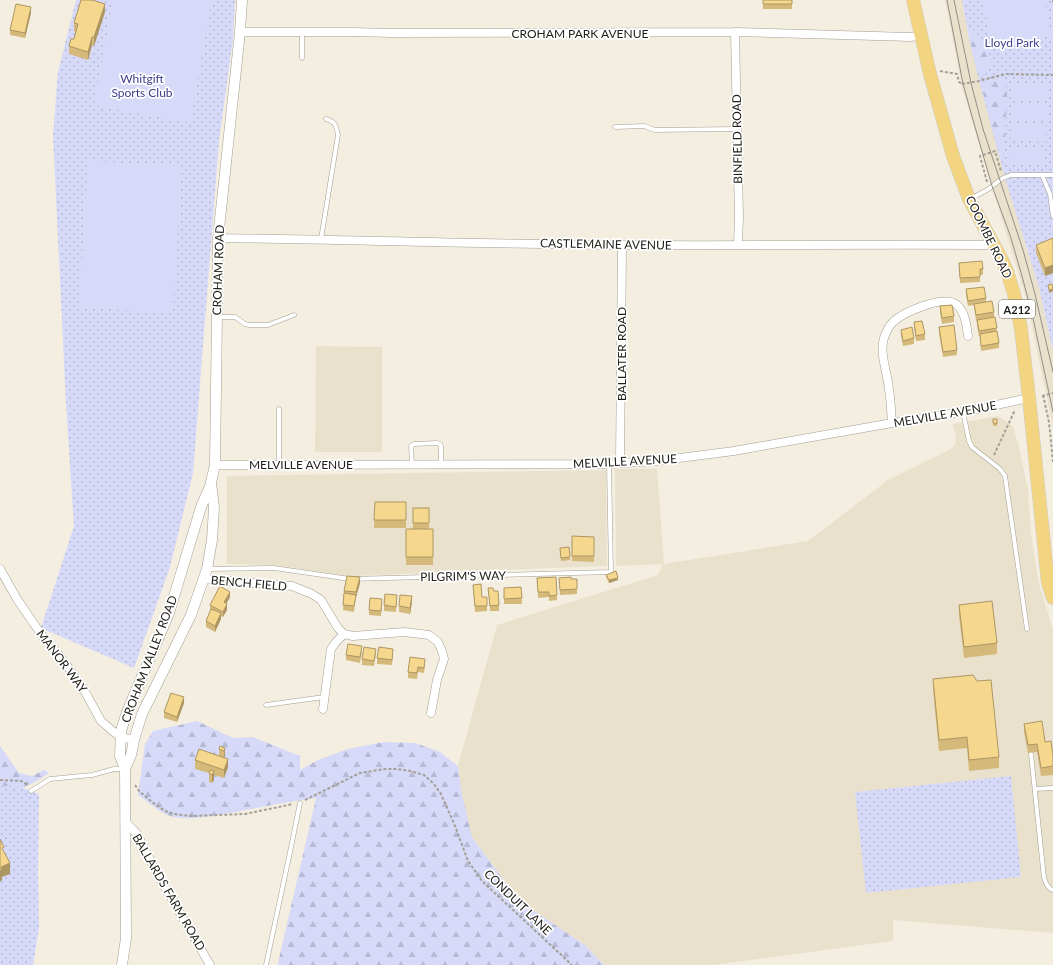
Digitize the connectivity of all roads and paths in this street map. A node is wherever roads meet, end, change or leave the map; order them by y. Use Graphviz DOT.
graph roads {
  1 [pos="242,0"];
  2 [pos="913,0"];
  3 [pos="240,32"];
  4 [pos="302,32"];
  5 [pos="735,32"];
  6 [pos="921,36"];
  7 [pos="302,58"];
  8 [pos="930,74"];
  9 [pos="1053,75"];
  10 [pos="326,119"];
  11 [pos="615,127"];
  12 [pos="737,129"];
  13 [pos="1002,174"];
  14 [pos="1042,175"];
  15 [pos="1053,175"];
  16 [pos="988,183"];
  17 [pos="970,199"];
  18 [pos="1053,216"];
  19 [pos="218,238"];
  20 [pos="321,240"];
  21 [pos="994,243"];
  22 [pos="622,245"];
  23 [pos="738,245"];
  24 [pos="917,298"];
  25 [pos="920,306"];
  26 [pos="294,315"];
  27 [pos="216,317"];
  28 [pos="968,336"];
  29 [pos="1043,395"];
  30 [pos="1029,398"];
  31 [pos="279,409"];
  32 [pos="1016,409"];
  33 [pos="963,412"];
  34 [pos="892,423"];
  35 [pos="991,462"];
  36 [pos="1053,462"];
  37 [pos="620,463"];
  38 [pos="279,464"];
  39 [pos="412,464"];
  40 [pos="441,464"];
  41 [pos="609,464"];
  42 [pos="215,465"];
  43 [pos="211,482"];
  44 [pos="212,540"];
  45 [pos="0,569"];
  46 [pos="207,570"];
  47 [pos="203,579"];
  48 [pos="1053,598"];
  49 [pos="1027,629"];
  50 [pos="344,634"];
  51 [pos="325,697"];
  52 [pos="266,705"];
  53 [pos="323,709"];
  54 [pos="432,713"];
  55 [pos="121,737"];
  56 [pos="134,740"];
  57 [pos="1031,754"];
  58 [pos="125,769"];
  59 [pos="0,780"];
  60 [pos="1053,788"];
  61 [pos="1035,789"];
  62 [pos="32,790"];
  63 [pos="300,803"];
  64 [pos="125,821"];
  65 [pos="1053,890"];
  66 [pos="122,965"];
  67 [pos="210,965"];
  68 [pos="266,965"];
  69 [pos="572,965"];
  1 -- 3 [label="street, CROHAM ROAD"];
  2 -- 6 [label="main road, COOMBE ROAD / A212"];
  3 -- 4 [label="street, CROHAM PARK AVENUE"];
  3 -- 19 [label="street, CROHAM ROAD"];
  4 -- 5 [label="street, CROHAM PARK AVENUE"];
  4 -- 7 [label="lane"];
  5 -- 6 [label="street, CROHAM PARK AVENUE"];
  5 -- 12 [label="street, BINFIELD ROAD"];
  6 -- 8 [label="main road, COOMBE ROAD / A212"];
  8 -- 9 [label="path"];
  8 -- 17 [label="main road, COOMBE ROAD / A212"];
  10 -- 20 [label="lane"];
  11 -- 12 [label="lane"];
  12 -- 23 [label="street, BINFIELD ROAD"];
  13 -- 16 [label="path"];
  14 -- 15 [label="lane"];
  14 -- 17 [label="lane"];
  14 -- 18 [label="lane"];
  17 -- 21 [label="main road, COOMBE ROAD / A212"];
  19 -- 20 [label="street, CASTLEMAINE AVENUE"];
  19 -- 27 [label="street, CROHAM ROAD"];
  20 -- 22 [label="street, CASTLEMAINE AVENUE"];
  21 -- 23 [label="street, CASTLEMAINE AVENUE"];
  21 -- 30 [label="main road, COOMBE ROAD / A212"];
  22 -- 23 [label="street, CASTLEMAINE AVENUE"];
  22 -- 37 [label="street, BALLATER ROAD"];
  24 -- 25 [label="street"];
  25 -- 28 [label="street"];
  25 -- 34 [label="street"];
  26 -- 27 [label="lane"];
  27 -- 42 [label="street, CROHAM ROAD"];
  29 -- 36 [label="path"];
  30 -- 33 [label="street, MELVILLE AVENUE"];
  30 -- 48 [label="main road, COOMBE ROAD / A212"];
  31 -- 38 [label="lane"];
  32 -- 35 [label="path"];
  33 -- 34 [label="street, MELVILLE AVENUE"];
  33 -- 35 [label="lane"];
  34 -- 37 [label="street, MELVILLE AVENUE"];
  35 -- 49 [label="lane"];
  37 -- 41 [label="street, MELVILLE AVENUE"];
  38 -- 39 [label="street, MELVILLE AVENUE"];
  38 -- 42 [label="street, MELVILLE AVENUE"];
  39 -- 40 [label="street, MELVILLE AVENUE"];
  39 -- 40 [label="lane"];
  40 -- 41 [label="street, MELVILLE AVENUE"];
  41 -- 46 [label="lane, PILGRIM'S WAY"];
  42 -- 43 [label="street, CROHAM ROAD"];
  43 -- 44 [label="street, CROHAM ROAD"];
  43 -- 55 [label="street, CROHAM VALLEY ROAD"];
  44 -- 46 [label="street, CROHAM VALLEY ROAD"];
  45 -- 55 [label="street, MANOR WAY"];
  46 -- 47 [label="street, CROHAM VALLEY ROAD"];
  47 -- 50 [label="street, BENCH FIELD"];
  47 -- 56 [label="street, CROHAM VALLEY ROAD"];
  50 -- 51 [label="street"];
  50 -- 54 [label="street"];
  51 -- 52 [label="lane"];
  51 -- 53 [label="street"];
  55 -- 56 [label="street, MANOR WAY"];
  55 -- 58 [label="street, CROHAM VALLEY ROAD"];
  56 -- 58 [label="street, CROHAM VALLEY ROAD"];
  57 -- 61 [label="lane"];
  58 -- 62 [label="lane"];
  58 -- 63 [label="path, CONDUIT LANE"];
  58 -- 64 [label="street, CROHAM VALLEY ROAD"];
  59 -- 62 [label="path"];
  60 -- 61 [label="lane"];
  61 -- 65 [label="lane"];
  63 -- 68 [label="lane"];
  63 -- 69 [label="path, CONDUIT LANE"];
  64 -- 66 [label="street, CROHAM VALLEY ROAD"];
  64 -- 67 [label="street, BALLARDS FARM ROAD"];
}
